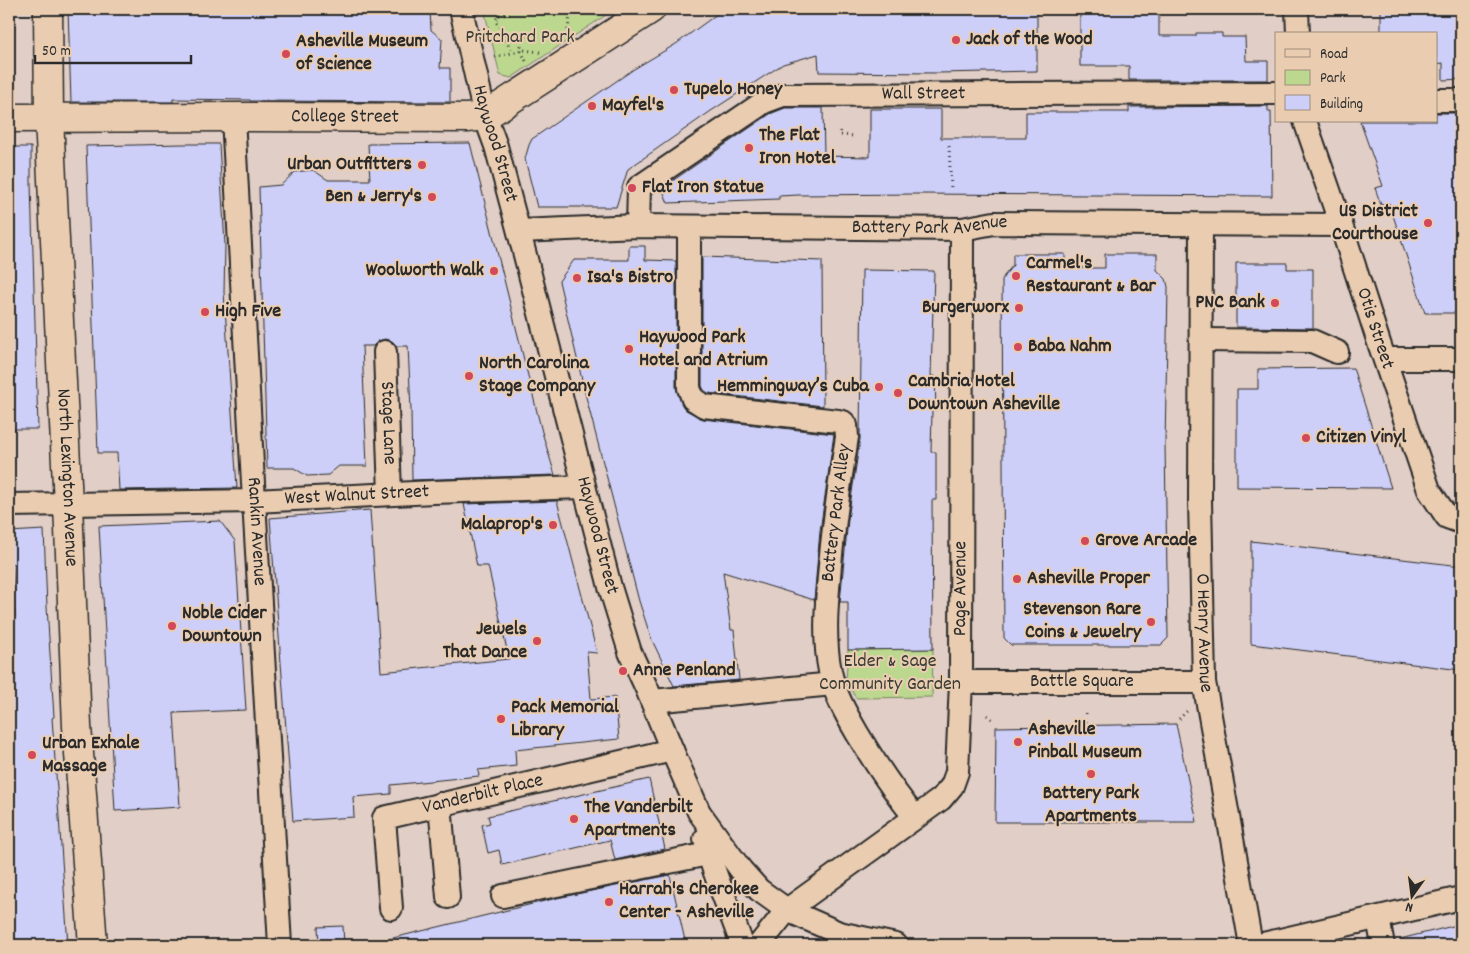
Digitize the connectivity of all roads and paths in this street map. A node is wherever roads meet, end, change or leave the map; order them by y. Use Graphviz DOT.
graph roads {
  1 [pos="48,9"];
  2 [pos="461,9"];
  3 [pos="500,9"];
  4 [pos="571,9"];
  5 [pos="651,9"];
  6 [pos="1297,9"];
  7 [pos="514,14"];
  8 [pos="499,15"];
  9 [pos="1298,32"];
  10 [pos="526,33"];
  11 [pos="566,42"];
  12 [pos="519,51"];
  13 [pos="545,51"];
  14 [pos="513,52"];
  15 [pos="495,57"];
  16 [pos="1275,93"];
  17 [pos="1438,100"];
  18 [pos="1461,100"];
  19 [pos="486,116"];
  20 [pos="233,117"];
  21 [pos="9,118"];
  22 [pos="49,118"];
  23 [pos="1305,122"];
  24 [pos="840,131"];
  25 [pos="856,136"];
  26 [pos="950,146"];
  27 [pos="951,190"];
  28 [pos="1201,225"];
  29 [pos="1341,225"];
  30 [pos="638,226"];
  31 [pos="689,227"];
  32 [pos="962,228"];
  33 [pos="519,231"];
  34 [pos="1201,340"];
  35 [pos="385,352"];
  36 [pos="1337,352"];
  37 [pos="1385,359"];
  38 [pos="1461,359"];
  39 [pos="583,487"];
  40 [pos="390,494"];
  41 [pos="254,502"];
  42 [pos="68,504"];
  43 [pos="9,506"];
  44 [pos="1461,522"];
  45 [pos="961,682"];
  46 [pos="1204,682"];
  47 [pos="834,684"];
  48 [pos="652,700"];
  49 [pos="1086,709"];
  50 [pos="1187,711"];
  51 [pos="1086,714"];
  52 [pos="987,715"];
  53 [pos="992,719"];
  54 [pos="1179,719"];
  55 [pos="672,750"];
  56 [pos="440,804"];
  57 [pos="699,812"];
  58 [pos="915,817"];
  59 [pos="708,854"];
  60 [pos="503,896"];
  61 [pos="448,897"];
  62 [pos="1461,898"];
  63 [pos="392,908"];
  64 [pos="787,910"];
  65 [pos="1378,918"];
  66 [pos="93,945"];
  67 [pos="280,945"];
  68 [pos="742,945"];
  69 [pos="759,945"];
  70 [pos="780,945"];
  71 [pos="896,945"];
  72 [pos="1251,945"];
  73 [pos="1259,945"];
  74 [pos="1384,945"];
  1 -- 22 [label="main road, North Lexington Avenue"];
  2 -- 19 [label="street, Haywood Street"];
  3 -- 8 [label="path"];
  4 -- 11 [label="path"];
  5 -- 19 [label="main road, College Street"];
  6 -- 9 [label="street"];
  7 -- 8 [label="path"];
  8 -- 14 [label="path"];
  10 -- 12 [label="path"];
  12 -- 13 [label="path"];
  12 -- 14 [label="path"];
  14 -- 15 [label="path"];
  16 -- 30 [label="street, Wall Street"];
  17 -- 18 [label="street"];
  19 -- 20 [label="main road, College Street"];
  19 -- 33 [label="street, Haywood Street"];
  20 -- 22 [label="main road, College Street"];
  20 -- 41 [label="street, Rankin Avenue"];
  21 -- 22 [label="main road, College Street"];
  22 -- 42 [label="main road, North Lexington Avenue"];
  23 -- 29 [label="street, Otis Street"];
  24 -- 25 [label="path"];
  26 -- 27 [label="path"];
  28 -- 29 [label="street, Battery Park Avenue"];
  28 -- 32 [label="street, Battery Park Avenue"];
  28 -- 34 [label="street, O Henry Avenue"];
  29 -- 37 [label="street, Otis Street"];
  30 -- 31 [label="street, Battery Park Avenue"];
  30 -- 33 [label="street, Battery Park Avenue"];
  31 -- 32 [label="street, Battery Park Avenue"];
  31 -- 47 [label="street, Battery Park Alley"];
  32 -- 45 [label="street, Page Avenue"];
  33 -- 39 [label="street, Haywood Street"];
  34 -- 36 [label="street"];
  34 -- 46 [label="street, O Henry Avenue"];
  35 -- 40 [label="street, Stage Lane"];
  37 -- 38 [label="street"];
  37 -- 44 [label="street, Otis Street"];
  39 -- 40 [label="street, West Walnut Street"];
  39 -- 48 [label="street, Haywood Street"];
  40 -- 41 [label="street, West Walnut Street"];
  41 -- 42 [label="street, West Walnut Street"];
  41 -- 67 [label="street, Rankin Avenue"];
  42 -- 43 [label="street, West Walnut Street"];
  42 -- 66 [label="main road, North Lexington Avenue"];
  45 -- 46 [label="street, Battle Square"];
  45 -- 58 [label="street, Page Avenue"];
  46 -- 72 [label="street, O Henry Avenue"];
  47 -- 48 [label="street"];
  47 -- 58 [label="street, Battery Park Alley"];
  48 -- 55 [label="street, Haywood Street"];
  49 -- 51 [label="path"];
  50 -- 54 [label="path"];
  52 -- 53 [label="path"];
  55 -- 56 [label="street, Vanderbilt Place"];
  55 -- 57 [label="street, Haywood Street"];
  56 -- 61 [label="street"];
  56 -- 63 [label="street, Vanderbilt Place"];
  57 -- 59 [label="street"];
  57 -- 64 [label="street, Haywood Street"];
  58 -- 64 [label="street, Page Avenue"];
  59 -- 60 [label="street"];
  59 -- 68 [label="street"];
  62 -- 65 [label="street"];
  64 -- 69 [label="street, Page Avenue"];
  64 -- 70 [label="street"];
  64 -- 71 [label="street, Haywood Street"];
  65 -- 73 [label="street"];
  65 -- 74 [label="street"];
}
